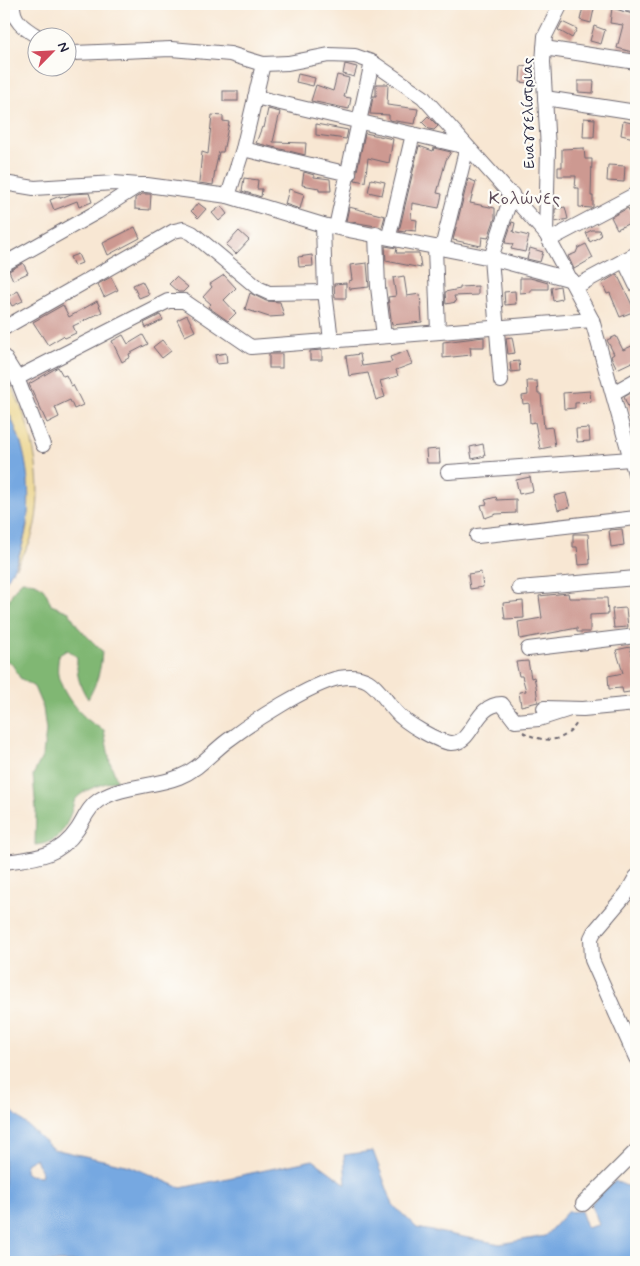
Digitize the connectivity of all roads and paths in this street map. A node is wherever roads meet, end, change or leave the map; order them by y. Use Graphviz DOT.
graph roads {
  1 [pos="13,4"];
  2 [pos="561,4"];
  3 [pos="625,4"];
  4 [pos="636,5"];
  5 [pos="28,30"];
  6 [pos="544,48"];
  7 [pos="78,53"];
  8 [pos="372,62"];
  9 [pos="636,62"];
  10 [pos="263,64"];
  11 [pos="255,97"];
  12 [pos="545,98"];
  13 [pos="636,112"];
  14 [pos="361,122"];
  15 [pos="413,134"];
  16 [pos="467,147"];
  17 [pos="242,149"];
  18 [pos="349,174"];
  19 [pos="4,183"];
  20 [pos="139,185"];
  21 [pos="512,194"];
  22 [pos="636,194"];
  23 [pos="228,196"];
  24 [pos="330,226"];
  25 [pos="383,235"];
  26 [pos="547,237"];
  27 [pos="439,248"];
  28 [pos="630,257"];
  29 [pos="491,258"];
  30 [pos="4,264"];
  31 [pos="574,283"];
  32 [pos="636,284"];
  33 [pos="325,292"];
  34 [pos="592,320"];
  35 [pos="4,328"];
  36 [pos="496,328"];
  37 [pos="438,332"];
  38 [pos="384,336"];
  39 [pos="331,340"];
  40 [pos="4,358"];
  41 [pos="17,378"];
  42 [pos="636,380"];
  43 [pos="501,381"];
  44 [pos="613,393"];
  45 [pos="43,445"];
  46 [pos="632,450"];
  47 [pos="448,472"];
  48 [pos="636,477"];
  49 [pos="636,518"];
  50 [pos="477,536"];
  51 [pos="636,578"];
  52 [pos="519,588"];
  53 [pos="636,636"];
  54 [pos="528,650"];
  55 [pos="636,704"];
  56 [pos="544,708"];
  57 [pos="577,709"];
  58 [pos="512,718"];
  59 [pos="4,862"];
  60 [pos="636,877"];
  61 [pos="636,1058"];
  62 [pos="636,1151"];
  63 [pos="583,1204"];
  1 -- 5 [label="street"];
  2 -- 6 [label="street, Ευαγγελίστριας"];
  3 -- 4 [label="street"];
  6 -- 9 [label="street"];
  6 -- 12 [label="street, Ευαγγελίστριας"];
  7 -- 10 [label="street"];
  8 -- 10 [label="street"];
  8 -- 14 [label="street"];
  8 -- 16 [label="street"];
  10 -- 11 [label="street"];
  11 -- 14 [label="street"];
  11 -- 17 [label="street"];
  12 -- 13 [label="street"];
  12 -- 26 [label="street, Ευαγγελίστριας"];
  14 -- 15 [label="street"];
  14 -- 18 [label="street"];
  15 -- 16 [label="street"];
  15 -- 25 [label="street"];
  16 -- 21 [label="street"];
  16 -- 27 [label="street"];
  17 -- 18 [label="street"];
  17 -- 23 [label="street"];
  18 -- 24 [label="street"];
  19 -- 20 [label="street"];
  20 -- 23 [label="street"];
  20 -- 30 [label="street"];
  21 -- 26 [label="street"];
  21 -- 29 [label="street"];
  22 -- 26 [label="street"];
  23 -- 24 [label="street"];
  24 -- 25 [label="street"];
  24 -- 33 [label="street"];
  25 -- 27 [label="street"];
  25 -- 38 [label="street"];
  26 -- 31 [label="street"];
  27 -- 29 [label="street"];
  27 -- 37 [label="street"];
  28 -- 31 [label="street"];
  28 -- 32 [label="street"];
  29 -- 31 [label="street"];
  29 -- 36 [label="street"];
  31 -- 34 [label="street"];
  33 -- 35 [label="street"];
  33 -- 39 [label="street"];
  34 -- 36 [label="street"];
  34 -- 44 [label="street"];
  36 -- 37 [label="street"];
  36 -- 43 [label="street"];
  37 -- 38 [label="street"];
  38 -- 39 [label="street"];
  39 -- 41 [label="street"];
  40 -- 41 [label="street"];
  41 -- 45 [label="street"];
  42 -- 44 [label="street"];
  44 -- 46 [label="street"];
  46 -- 47 [label="street"];
  46 -- 48 [label="street"];
  49 -- 50 [label="street"];
  51 -- 52 [label="street"];
  53 -- 54 [label="street"];
  55 -- 57 [label="street"];
  56 -- 57 [label="street"];
  57 -- 58 [label="street"];
  57 -- 58 [label="path"];
  58 -- 59 [label="street"];
  60 -- 61 [label="street"];
  62 -- 63 [label="street"];
}
